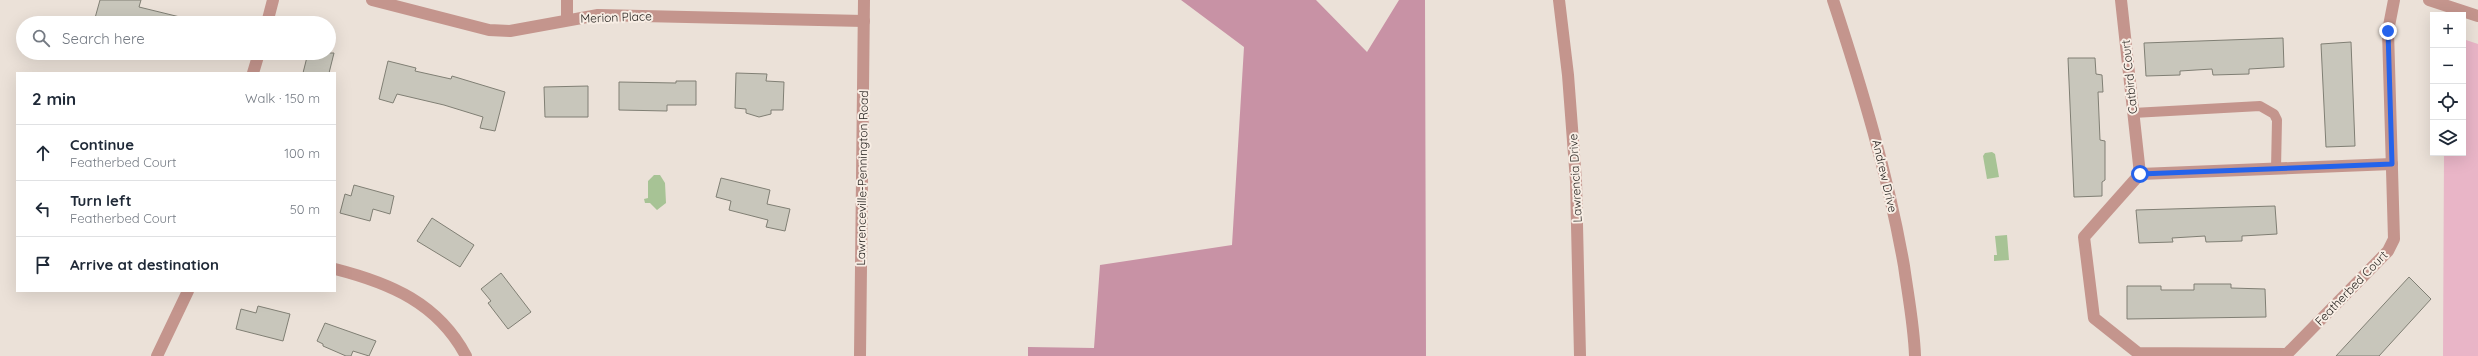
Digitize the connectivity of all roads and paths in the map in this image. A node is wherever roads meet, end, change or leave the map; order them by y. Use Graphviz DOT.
graph roads {
  1 [pos="273,0"];
  2 [pos="372,0"];
  3 [pos="567,0"];
  4 [pos="864,0"];
  5 [pos="1559,0"];
  6 [pos="1833,0"];
  7 [pos="2121,0"];
  8 [pos="2394,0"];
  9 [pos="2429,0"];
  10 [pos="269,16"];
  11 [pos="2478,16"];
  12 [pos="567,19"];
  13 [pos="864,21"];
  14 [pos="257,60"];
  15 [pos="254,72"];
  16 [pos="2133,113"];
  17 [pos="2392,164"];
  18 [pos="2276,169"];
  19 [pos="2140,174"];
  20 [pos="336,269"];
  21 [pos="188,292"];
  22 [pos="2146,355"];
  23 [pos="2286,355"];
  24 [pos="157,356"];
  25 [pos="466,356"];
  26 [pos="860,356"];
  27 [pos="1580,356"];
  28 [pos="1914,356"];
  1 -- 10 [label="street"];
  2 -- 12 [label="street, Merion Place"];
  3 -- 12 [label="street"];
  4 -- 13 [label="street, Lawrenceville-Pennington Road"];
  5 -- 27 [label="street, Lawrencia Drive"];
  6 -- 28 [label="street, Andrew Drive"];
  7 -- 16 [label="street, Catbird Court"];
  8 -- 17 [label="street, Featherbed Court"];
  9 -- 11 [label="street"];
  12 -- 13 [label="street, Merion Place"];
  13 -- 26 [label="street, Lawrenceville-Pennington Road"];
  14 -- 15 [label="street"];
  16 -- 18 [label="lane"];
  16 -- 19 [label="street, Catbird Court"];
  17 -- 18 [label="street"];
  17 -- 23 [label="street, Featherbed Court"];
  18 -- 19 [label="street"];
  19 -- 22 [label="street, Featherbed Court"];
  20 -- 25 [label="street"];
  21 -- 24 [label="street"];
  22 -- 23 [label="street, Featherbed Court"];
}
